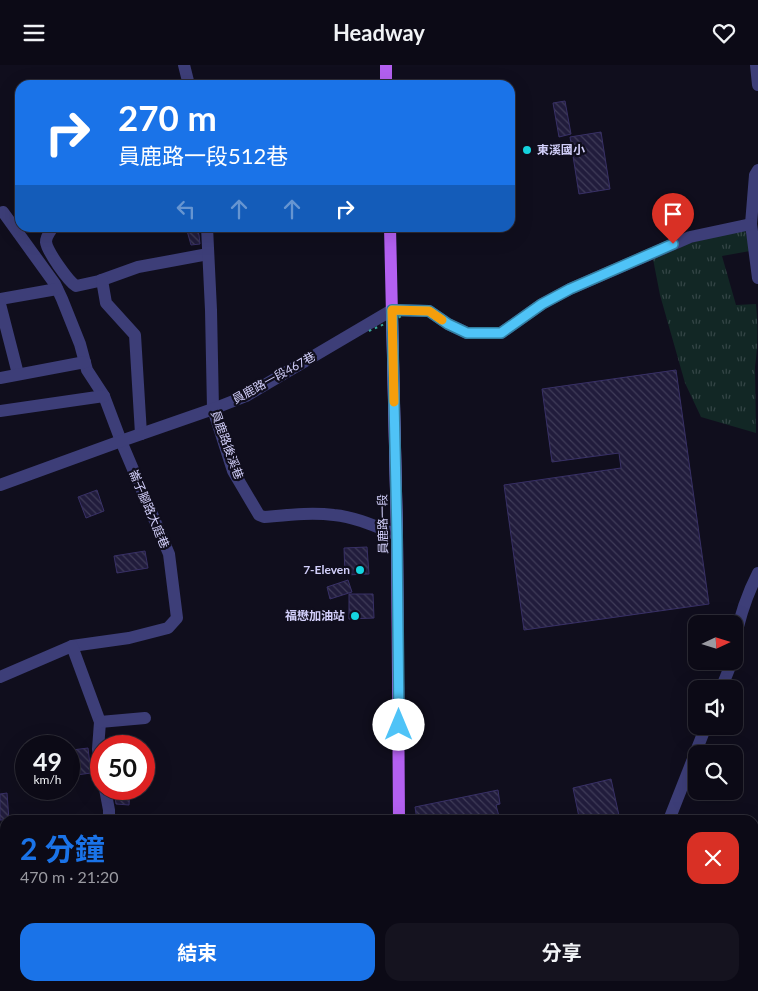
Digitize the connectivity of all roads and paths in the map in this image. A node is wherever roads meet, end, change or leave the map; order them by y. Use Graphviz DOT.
graph roads {
  1 [pos="184,65"];
  2 [pos="386,65"];
  3 [pos="756,65"];
  4 [pos="188,80"];
  5 [pos="386,80"];
  6 [pos="758,85"];
  7 [pos="758,170"];
  8 [pos="3,213"];
  9 [pos="751,224"];
  10 [pos="15,229"];
  11 [pos="17,232"];
  12 [pos="50,232"];
  13 [pos="207,232"];
  14 [pos="390,232"];
  15 [pos="208,254"];
  16 [pos="758,278"];
  17 [pos="102,280"];
  18 [pos="57,289"];
  19 [pos="0,299"];
  20 [pos="0,304"];
  21 [pos="398,313"];
  22 [pos="369,331"];
  23 [pos="85,362"];
  24 [pos="18,374"];
  25 [pos="0,378"];
  26 [pos="104,396"];
  27 [pos="213,409"];
  28 [pos="0,411"];
  29 [pos="141,434"];
  30 [pos="121,441"];
  31 [pos="0,485"];
  32 [pos="397,535"];
  33 [pos="758,573"];
  34 [pos="740,615"];
  35 [pos="72,646"];
  36 [pos="0,677"];
  37 [pos="146,718"];
  38 [pos="100,722"];
  39 [pos="99,735"];
  40 [pos="702,735"];
  41 [pos="107,800"];
  42 [pos="109,815"];
  43 [pos="400,815"];
  44 [pos="671,815"];
  1 -- 4 [label="street"];
  2 -- 5 [label="main road"];
  3 -- 6 [label="street"];
  7 -- 9 [label="street"];
  8 -- 10 [label="street, 崙子腳路大庭巷"];
  9 -- 16 [label="street"];
  9 -- 21 [label="street"];
  11 -- 18 [label="street, 崙子腳路大庭巷"];
  12 -- 17 [label="street"];
  13 -- 15 [label="street, 員鹿路後溪巷"];
  14 -- 21 [label="main road, 員鹿路一段"];
  15 -- 17 [label="street"];
  15 -- 27 [label="street, 員鹿路後溪巷"];
  17 -- 29 [label="street"];
  18 -- 19 [label="street"];
  18 -- 23 [label="street, 崙子腳路大庭巷"];
  20 -- 24 [label="street"];
  21 -- 22 [label="path, bridge"];
  21 -- 27 [label="street, 員鹿路一段467巷"];
  21 -- 32 [label="main road, 員鹿路一段"];
  23 -- 24 [label="street"];
  23 -- 26 [label="street, 崙子腳路大庭巷"];
  24 -- 25 [label="street"];
  26 -- 28 [label="street"];
  26 -- 30 [label="street, 崙子腳路大庭巷"];
  27 -- 29 [label="street, 員鹿路一段467巷"];
  27 -- 32 [label="street, 員鹿路後溪巷"];
  29 -- 30 [label="street, 員鹿路一段467巷"];
  30 -- 31 [label="street"];
  30 -- 35 [label="street, 崙子腳路大庭巷"];
  32 -- 43 [label="main road, 員鹿路一段"];
  33 -- 34 [label="street"];
  35 -- 36 [label="street"];
  35 -- 38 [label="street"];
  37 -- 38 [label="street"];
  38 -- 39 [label="street"];
  40 -- 44 [label="street"];
  41 -- 42 [label="street"];
}
